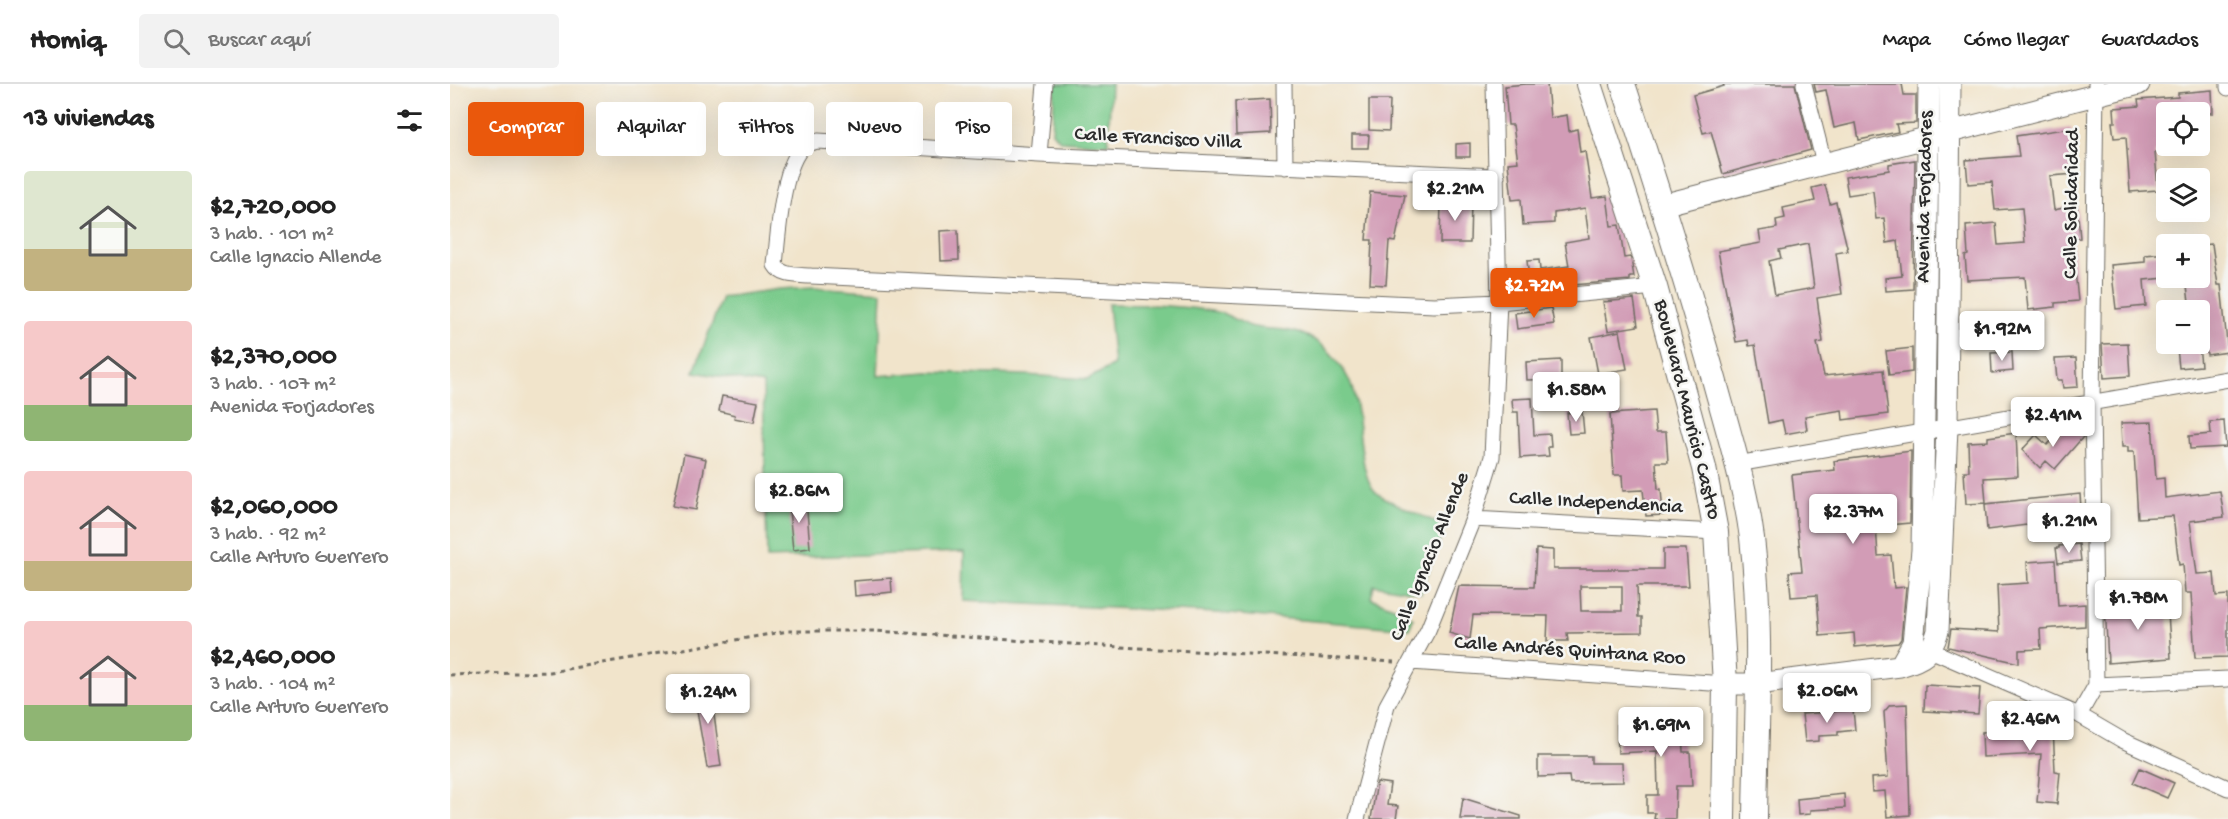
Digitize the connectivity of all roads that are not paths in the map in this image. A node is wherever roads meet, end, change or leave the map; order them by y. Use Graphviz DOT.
graph roads {
  1 [pos="1045,84"];
  2 [pos="1284,84"];
  3 [pos="1494,84"];
  4 [pos="1589,84"];
  5 [pos="1623,84"];
  6 [pos="1804,84"];
  7 [pos="1929,84"];
  8 [pos="1950,84"];
  9 [pos="2139,84"];
  10 [pos="2095,89"];
  11 [pos="1948,131"];
  12 [pos="1927,137"];
  13 [pos="1039,155"];
  14 [pos="1824,163"];
  15 [pos="1285,167"];
  16 [pos="1497,176"];
  17 [pos="1662,205"];
  18 [pos="1654,287"];
  19 [pos="1499,302"];
  20 [pos="2228,379"];
  21 [pos="2092,403"];
  22 [pos="1947,428"];
  23 [pos="1923,431"];
  24 [pos="1737,464"];
  25 [pos="1473,519"];
  26 [pos="1716,532"];
  27 [pos="1922,647"];
  28 [pos="1411,663"];
  29 [pos="2228,679"];
  30 [pos="1725,684"];
  31 [pos="1757,684"];
  32 [pos="2096,685"];
  33 [pos="2079,715"];
  34 [pos="2228,788"];
  35 [pos="1357,819"];
  36 [pos="1724,819"];
  37 [pos="1755,819"];
  1 -- 13 [label="street"];
  2 -- 15 [label="street"];
  3 -- 16 [label="street, Calle Ignacio Allende"];
  4 -- 18 [label="main road, Boulevard Mauricio Castro"];
  5 -- 17 [label="main road, Boulevard Mauricio Castro"];
  6 -- 14 [label="street"];
  7 -- 12 [label="main road, Avenida Forjadores"];
  8 -- 11 [label="main road, Avenida Forjadores"];
  9 -- 10 [label="main road"];
  10 -- 11 [label="main road"];
  10 -- 21 [label="street, Calle Solidaridad"];
  11 -- 12 [label="main road"];
  11 -- 22 [label="main road, Avenida Forjadores"];
  12 -- 14 [label="main road"];
  12 -- 23 [label="main road, Avenida Forjadores"];
  13 -- 15 [label="street, Calle Francisco Villa"];
  13 -- 19 [label="street, Calle Francisco Villa"];
  14 -- 17 [label="main road"];
  15 -- 16 [label="street, Calle Francisco Villa"];
  16 -- 19 [label="street, Calle Ignacio Allende"];
  17 -- 24 [label="main road, Boulevard Mauricio Castro"];
  18 -- 19 [label="street"];
  18 -- 26 [label="main road, Boulevard Mauricio Castro"];
  19 -- 25 [label="street, Calle Ignacio Allende"];
  20 -- 21 [label="street"];
  21 -- 22 [label="street"];
  21 -- 32 [label="street, Calle Solidaridad"];
  22 -- 23 [label="street"];
  22 -- 27 [label="main road, Avenida Forjadores"];
  23 -- 24 [label="street"];
  23 -- 27 [label="main road, Avenida Forjadores"];
  24 -- 31 [label="main road, Boulevard Mauricio Castro"];
  25 -- 26 [label="street, Calle Independencia"];
  25 -- 28 [label="street, Calle Ignacio Allende"];
  26 -- 30 [label="main road, Boulevard Mauricio Castro"];
  27 -- 31 [label="main road"];
  27 -- 33 [label="street"];
  28 -- 30 [label="street, Calle Andrés Quintana Roo"];
  28 -- 35 [label="street, Calle Ignacio Allende"];
  29 -- 32 [label="street"];
  30 -- 31 [label="main road"];
  30 -- 36 [label="main road, Boulevard Mauricio Castro"];
  31 -- 37 [label="main road, Boulevard Mauricio Castro"];
  32 -- 33 [label="street"];
  33 -- 34 [label="street"];
}
